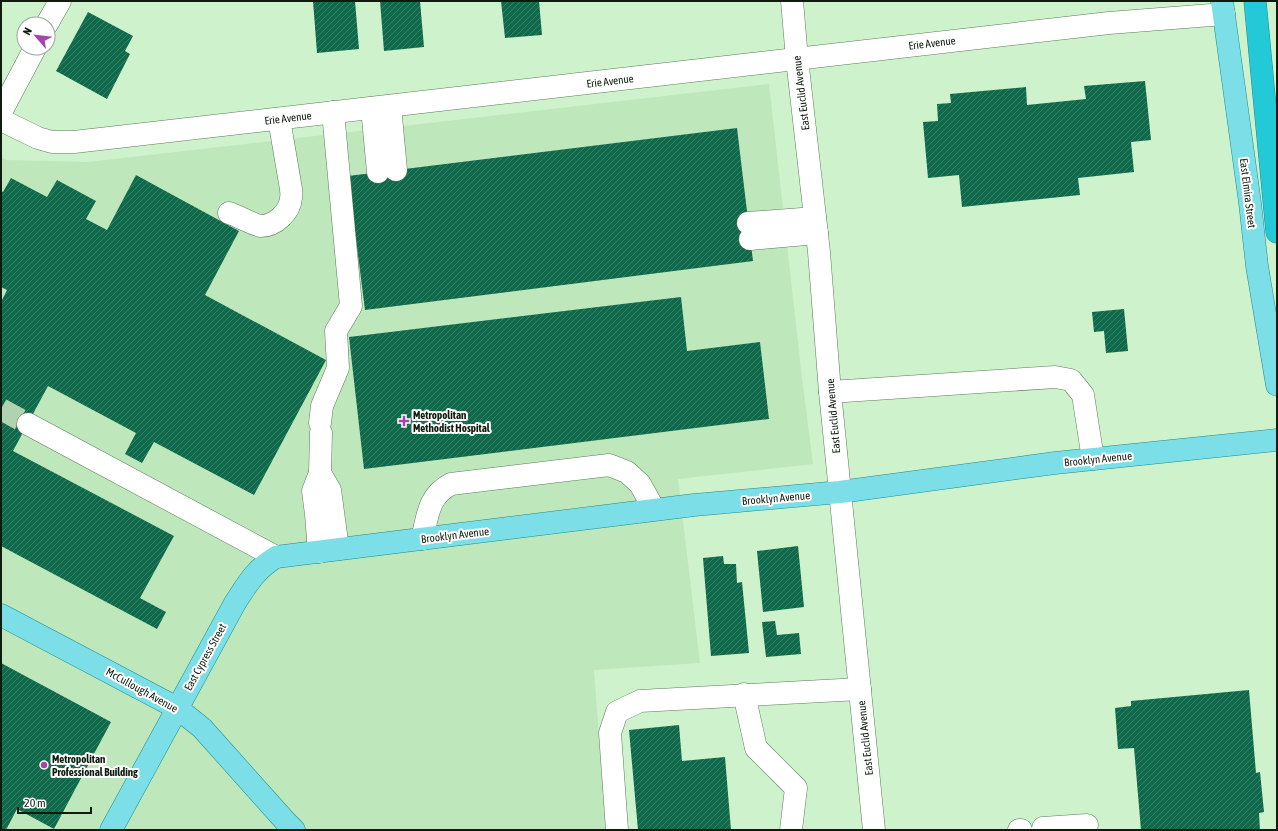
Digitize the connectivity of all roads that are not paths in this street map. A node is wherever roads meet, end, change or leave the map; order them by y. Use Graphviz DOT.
graph roads {
  1 [pos="60,1"];
  2 [pos="792,1"];
  3 [pos="1255,1"];
  4 [pos="1223,7"];
  5 [pos="52,16"];
  6 [pos="31,56"];
  7 [pos="797,59"];
  8 [pos="381,107"];
  9 [pos="1,112"];
  10 [pos="333,112"];
  11 [pos="1,120"];
  12 [pos="279,120"];
  13 [pos="387,171"];
  14 [pos="229,213"];
  15 [pos="816,225"];
  16 [pos="749,231"];
  17 [pos="1277,232"];
  18 [pos="1277,385"];
  19 [pos="830,392"];
  20 [pos="28,424"];
  21 [pos="1277,440"];
  22 [pos="1093,459"];
  23 [pos="840,492"];
  24 [pos="654,510"];
  25 [pos="422,539"];
  26 [pos="329,551"];
  27 [pos="276,557"];
  28 [pos="1,615"];
  29 [pos="860,689"];
  30 [pos="744,694"];
  31 [pos="177,708"];
  32 [pos="1087,825"];
  33 [pos="1042,828"];
  34 [pos="111,830"];
  35 [pos="294,830"];
  36 [pos="617,830"];
  37 [pos="791,830"];
  38 [pos="874,830"];
  1 -- 5 [label="street"];
  2 -- 7 [label="street, East Euclid Avenue"];
  3 -- 17 [label="highway"];
  4 -- 7 [label="street, Erie Avenue"];
  4 -- 18 [label="main road, East Elmira Street"];
  6 -- 9 [label="street"];
  7 -- 8 [label="street, Erie Avenue"];
  7 -- 15 [label="street, East Euclid Avenue"];
  8 -- 10 [label="street, Erie Avenue"];
  8 -- 13 [label="street"];
  10 -- 12 [label="street, Erie Avenue"];
  10 -- 26 [label="street"];
  11 -- 12 [label="street, Erie Avenue"];
  12 -- 14 [label="street"];
  15 -- 16 [label="street"];
  15 -- 19 [label="street, East Euclid Avenue"];
  19 -- 22 [label="street"];
  19 -- 23 [label="street, East Euclid Avenue"];
  20 -- 27 [label="street"];
  21 -- 22 [label="main road, Brooklyn Avenue"];
  22 -- 23 [label="main road, Brooklyn Avenue"];
  23 -- 24 [label="main road, Brooklyn Avenue"];
  23 -- 29 [label="street, East Euclid Avenue"];
  24 -- 25 [label="main road, Brooklyn Avenue"];
  24 -- 25 [label="street"];
  25 -- 26 [label="main road, Brooklyn Avenue"];
  26 -- 27 [label="main road, Brooklyn Avenue"];
  27 -- 31 [label="main road, East Cypress Street"];
  28 -- 31 [label="main road, McCullough Avenue"];
  29 -- 30 [label="street"];
  29 -- 38 [label="street, East Euclid Avenue"];
  30 -- 36 [label="street"];
  30 -- 37 [label="street"];
  31 -- 34 [label="main road, East Cypress Street"];
  31 -- 35 [label="main road, McCullough Avenue"];
  32 -- 33 [label="street"];
}
